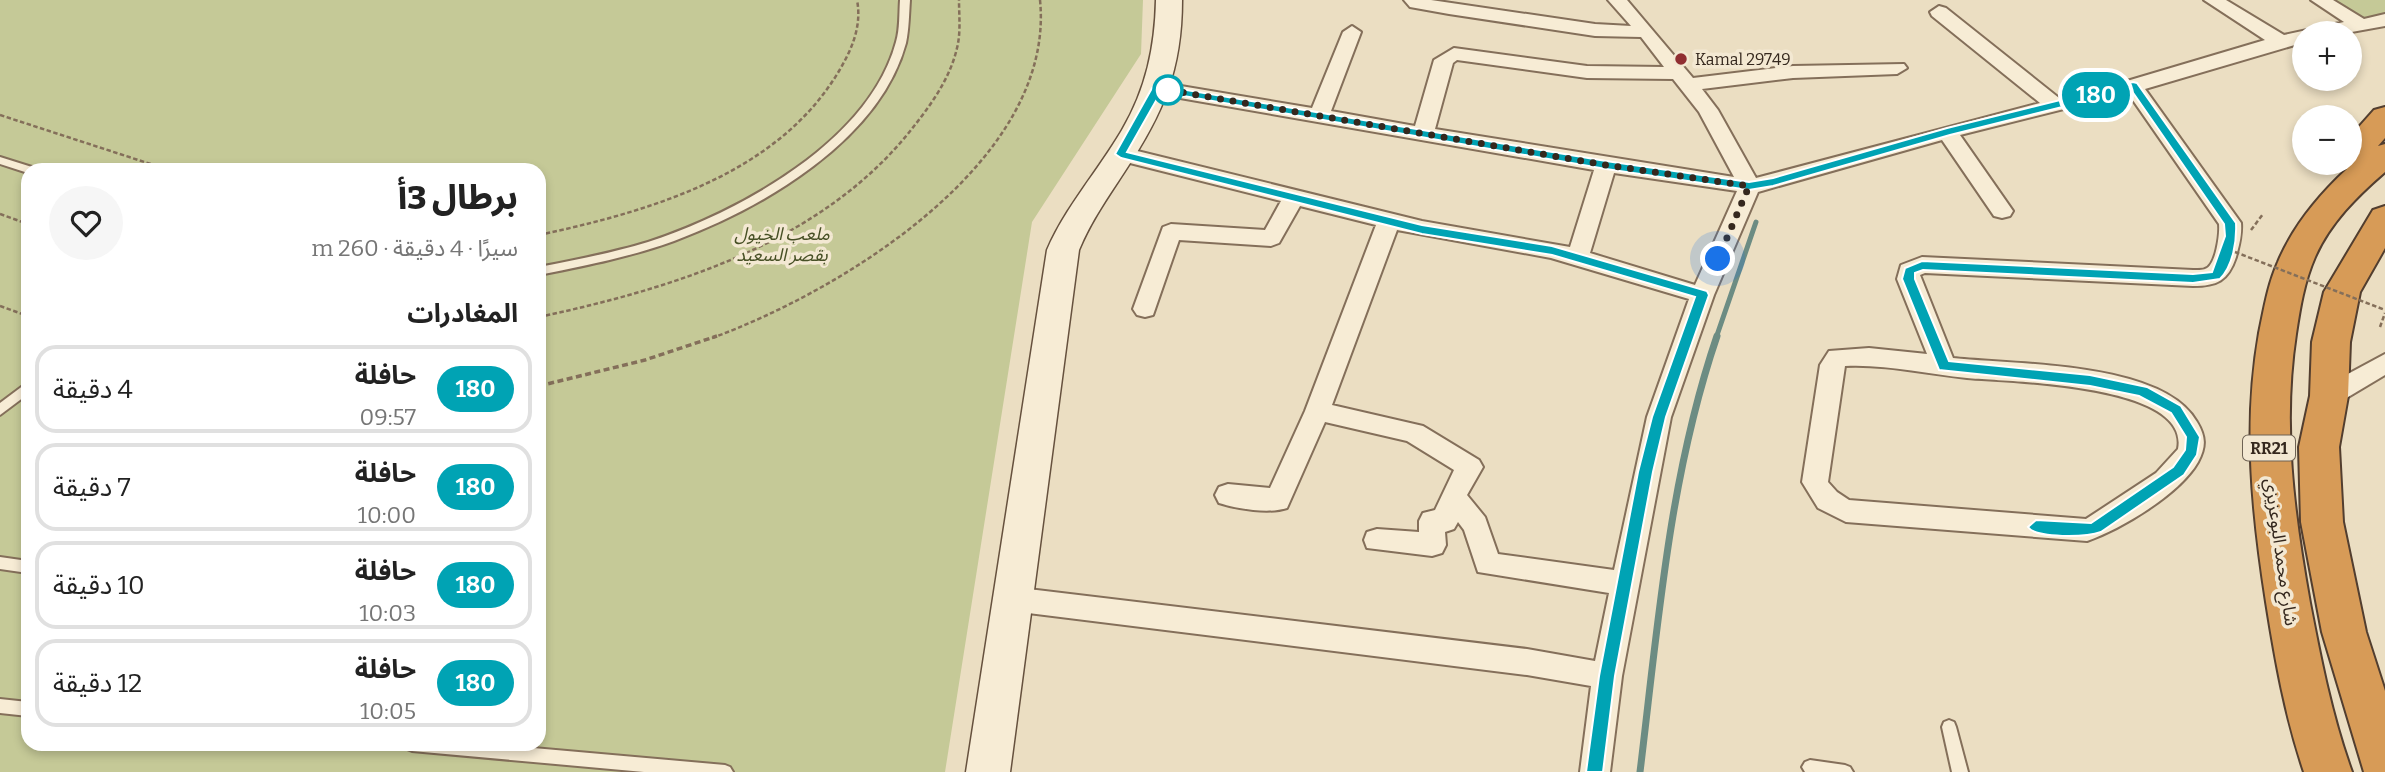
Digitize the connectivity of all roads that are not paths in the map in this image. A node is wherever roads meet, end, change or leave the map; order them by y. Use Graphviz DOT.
graph roads {
  1 [pos="905,0"];
  2 [pos="1169,0"];
  3 [pos="1413,0"];
  4 [pos="2213,0"];
  5 [pos="2320,0"];
  6 [pos="1620,1"];
  7 [pos="1939,12"];
  8 [pos="2385,20"];
  9 [pos="2354,21"];
  10 [pos="2362,25"];
  11 [pos="1646,31"];
  12 [pos="1352,32"];
  13 [pos="2292,39"];
  14 [pos="2281,41"];
  15 [pos="1897,68"];
  16 [pos="1685,79"];
  17 [pos="2133,86"];
  18 [pos="1157,88"];
  19 [pos="2055,105"];
  20 [pos="1318,117"];
  21 [pos="2385,117"];
  22 [pos="1947,132"];
  23 [pos="1423,134"];
  24 [pos="2362,145"];
  25 [pos="1121,154"];
  26 [pos="2385,155"];
  27 [pos="0,160"];
  28 [pos="1606,165"];
  29 [pos="21,167"];
  30 [pos="2342,175"];
  31 [pos="1749,186"];
  32 [pos="1294,197"];
  33 [pos="2003,211"];
  34 [pos="2319,218"];
  35 [pos="1389,221"];
  36 [pos="2380,231"];
  37 [pos="1578,257"];
  38 [pos="546,270"];
  39 [pos="1702,295"];
  40 [pos="1145,309"];
  41 [pos="2385,363"];
  42 [pos="1944,366"];
  43 [pos="21,393"];
  44 [pos="2329,397"];
  45 [pos="0,410"];
  46 [pos="1317,411"];
  47 [pos="1227,495"];
  48 [pos="1453,496"];
  49 [pos="1377,540"];
  50 [pos="0,563"];
  51 [pos="21,566"];
  52 [pos="1625,583"];
  53 [pos="1012,599"];
  54 [pos="1607,676"];
  55 [pos="0,706"];
  56 [pos="21,708"];
  57 [pos="1949,727"];
  58 [pos="490,751"];
  59 [pos="2385,766"];
  60 [pos="1810,767"];
  61 [pos="725,772"];
  62 [pos="989,772"];
  63 [pos="1595,772"];
  64 [pos="1845,772"];
  65 [pos="1960,772"];
  66 [pos="2328,772"];
  1 -- 38 [label="lane"];
  2 -- 18 [label="street"];
  3 -- 11 [label="street"];
  4 -- 14 [label="street"];
  5 -- 9 [label="street"];
  6 -- 11 [label="street"];
  7 -- 19 [label="street"];
  8 -- 10 [label="street"];
  11 -- 16 [label="street"];
  12 -- 20 [label="street"];
  13 -- 14 [label="street"];
  14 -- 17 [label="street"];
  15 -- 16 [label="street"];
  16 -- 23 [label="street"];
  16 -- 31 [label="street"];
  17 -- 19 [label="street"];
  17 -- 42 [label="street"];
  18 -- 20 [label="street"];
  18 -- 25 [label="street"];
  19 -- 22 [label="street"];
  20 -- 23 [label="street"];
  21 -- 24 [label="highway"];
  22 -- 31 [label="street"];
  22 -- 33 [label="street"];
  23 -- 28 [label="street"];
  25 -- 32 [label="street"];
  25 -- 53 [label="street"];
  26 -- 34 [label="highway, شارع محمد البوعزيزي / RR21"];
  27 -- 29 [label="lane"];
  28 -- 31 [label="street"];
  28 -- 37 [label="street"];
  30 -- 34 [label="highway"];
  31 -- 39 [label="street"];
  32 -- 35 [label="street"];
  32 -- 40 [label="street"];
  34 -- 66 [label="highway, شارع محمد البوعزيزي / RR21"];
  35 -- 37 [label="street"];
  35 -- 46 [label="street"];
  36 -- 44 [label="highway, RR21"];
  37 -- 39 [label="street"];
  39 -- 52 [label="street"];
  41 -- 44 [label="street"];
  42 -- 42 [label="street"];
  43 -- 45 [label="lane"];
  44 -- 59 [label="highway, RR21"];
  46 -- 47 [label="street"];
  46 -- 48 [label="street"];
  48 -- 49 [label="street"];
  48 -- 52 [label="street"];
  50 -- 51 [label="lane"];
  52 -- 54 [label="street"];
  53 -- 54 [label="street"];
  53 -- 62 [label="street"];
  54 -- 63 [label="street"];
  55 -- 56 [label="lane"];
  57 -- 65 [label="lane"];
  58 -- 61 [label="lane"];
  60 -- 64 [label="lane"];
}
